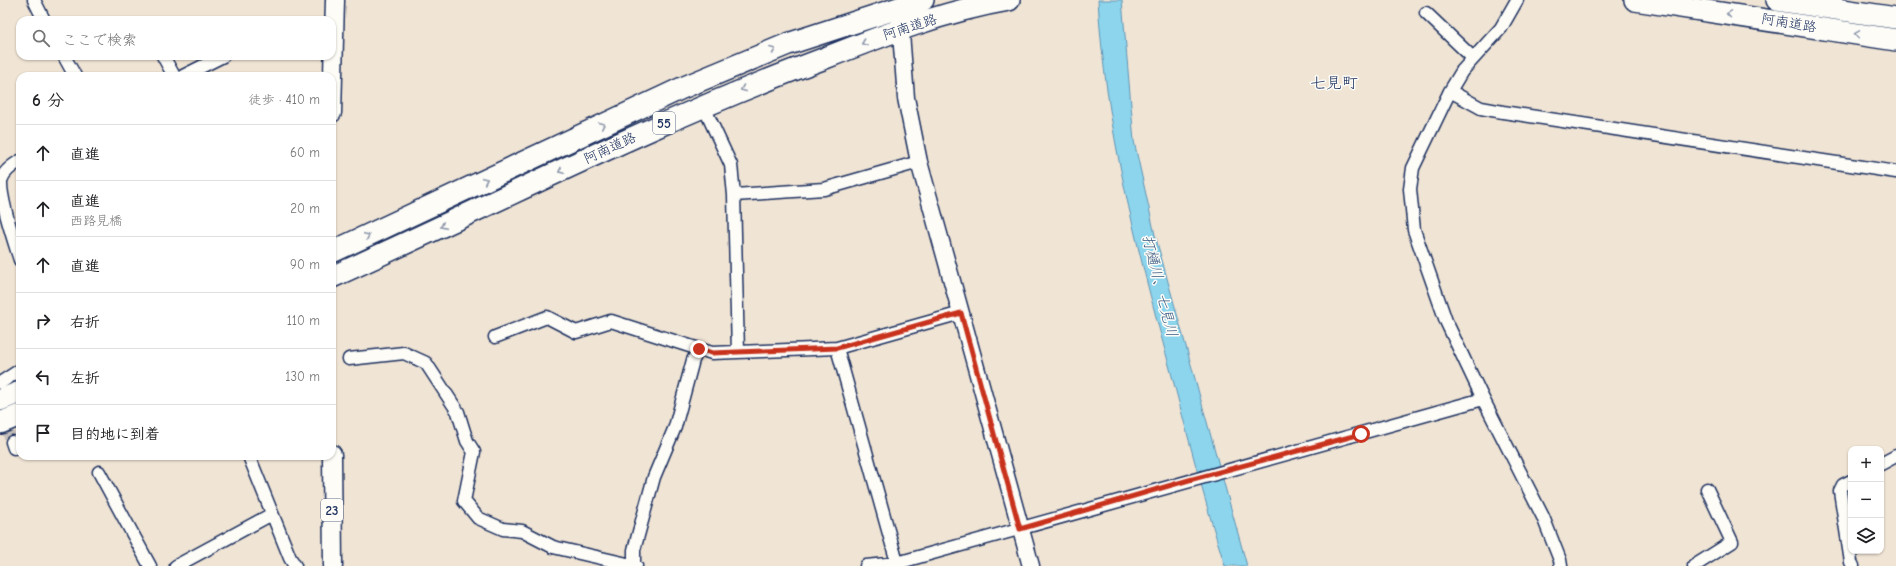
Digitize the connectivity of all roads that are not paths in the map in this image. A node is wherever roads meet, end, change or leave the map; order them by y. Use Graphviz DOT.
graph roads {
  1 [pos="34,0"];
  2 [pos="335,0"];
  3 [pos="924,0"];
  4 [pos="1009,0"];
  5 [pos="1517,0"];
  6 [pos="1635,0"];
  7 [pos="1784,1"];
  8 [pos="899,3"];
  9 [pos="1426,13"];
  10 [pos="42,16"];
  11 [pos="335,16"];
  12 [pos="1896,18"];
  13 [pos="900,30"];
  14 [pos="1896,40"];
  15 [pos="1473,58"];
  16 [pos="66,60"];
  17 [pos="165,60"];
  18 [pos="215,60"];
  19 [pos="333,60"];
  20 [pos="73,72"];
  21 [pos="172,72"];
  22 [pos="192,72"];
  23 [pos="333,72"];
  24 [pos="1450,91"];
  25 [pos="702,105"];
  26 [pos="919,162"];
  27 [pos="16,163"];
  28 [pos="1896,172"];
  29 [pos="734,195"];
  30 [pos="16,247"];
  31 [pos="336,250"];
  32 [pos="336,275"];
  33 [pos="961,313"];
  34 [pos="495,337"];
  35 [pos="837,348"];
  36 [pos="699,349"];
  37 [pos="738,352"];
  38 [pos="348,359"];
  39 [pos="16,373"];
  40 [pos="0,383"];
  41 [pos="16,394"];
  42 [pos="1483,399"];
  43 [pos="0,400"];
  44 [pos="16,417"];
  45 [pos="0,423"];
  46 [pos="1896,456"];
  47 [pos="251,460"];
  48 [pos="332,460"];
  49 [pos="1884,462"];
  50 [pos="99,472"];
  51 [pos="1849,482"];
  52 [pos="1706,488"];
  53 [pos="272,514"];
  54 [pos="1020,529"];
  55 [pos="898,564"];
  56 [pos="150,566"];
  57 [pos="176,566"];
  58 [pos="295,566"];
  59 [pos="333,566"];
  60 [pos="634,566"];
  61 [pos="866,566"];
  62 [pos="1031,566"];
  63 [pos="1561,566"];
  64 [pos="1694,566"];
  65 [pos="1853,566"];
  1 -- 10 [label="street"];
  2 -- 11 [label="main road"];
  3 -- 8 [label="highway, 阿南道路 / 55"];
  4 -- 13 [label="highway, 阿南道路 / 55"];
  5 -- 15 [label="street"];
  14 -- 6 [label="highway, 阿南道路, one-way"];
  7 -- 12 [label="highway, 阿南道路"];
  8 -- 13 [label="street"];
  31 -- 8 [label="highway, 阿南道路 / 55, one-way"];
  9 -- 15 [label="street"];
  13 -- 25 [label="highway, 阿南道路 / 55, one-way"];
  13 -- 26 [label="street"];
  15 -- 24 [label="street"];
  16 -- 20 [label="street"];
  17 -- 21 [label="street"];
  18 -- 22 [label="street"];
  19 -- 23 [label="main road"];
  24 -- 28 [label="street"];
  24 -- 42 [label="street"];
  25 -- 29 [label="street"];
  25 -- 32 [label="highway, 阿南道路 / 55, one-way"];
  26 -- 29 [label="street"];
  26 -- 33 [label="street"];
  27 -- 30 [label="street"];
  29 -- 37 [label="street"];
  33 -- 35 [label="street"];
  33 -- 54 [label="street"];
  34 -- 36 [label="street"];
  35 -- 37 [label="street"];
  35 -- 55 [label="street"];
  36 -- 37 [label="street"];
  36 -- 60 [label="street"];
  38 -- 60 [label="street"];
  39 -- 40 [label="street"];
  41 -- 43 [label="highway"];
  42 -- 54 [label="street"];
  42 -- 63 [label="street"];
  44 -- 45 [label="highway"];
  46 -- 49 [label="street"];
  47 -- 53 [label="street"];
  48 -- 59 [label="main road, 23"];
  50 -- 56 [label="street"];
  51 -- 65 [label="street"];
  52 -- 64 [label="street"];
  53 -- 57 [label="street"];
  53 -- 58 [label="street"];
  54 -- 55 [label="street"];
  54 -- 62 [label="street"];
  55 -- 61 [label="street"];
}
